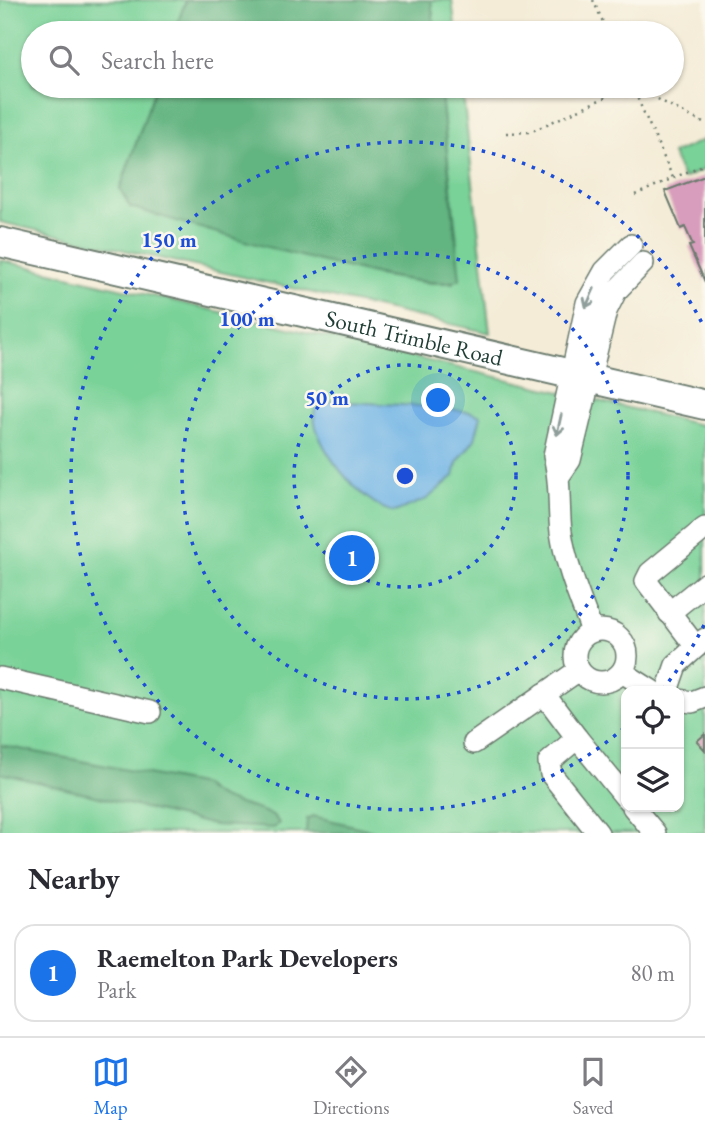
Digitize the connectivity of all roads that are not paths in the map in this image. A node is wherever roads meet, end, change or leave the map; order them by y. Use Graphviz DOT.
graph roads {
  1 [pos="0,242"];
  2 [pos="631,245"];
  3 [pos="643,263"];
  4 [pos="579,376"];
  5 [pos="705,405"];
  6 [pos="705,528"];
  7 [pos="705,584"];
  8 [pos="669,614"];
  9 [pos="592,631"];
  10 [pos="700,643"];
  11 [pos="579,670"];
  12 [pos="622,673"];
  13 [pos="0,678"];
  14 [pos="644,686"];
  15 [pos="669,686"];
  16 [pos="544,694"];
  17 [pos="705,697"];
  18 [pos="684,701"];
  19 [pos="150,712"];
  20 [pos="577,738"];
  21 [pos="474,743"];
  22 [pos="621,792"];
  23 [pos="637,812"];
  24 [pos="598,833"];
  25 [pos="655,833"];
  1 -- 4 [label="main road, South Trimble Road"];
  2 -- 4 [label="street, one-way"];
  3 -- 4 [label="street"];
  4 -- 5 [label="main road, South Trimble Road"];
  4 -- 9 [label="street"];
  6 -- 8 [label="street"];
  7 -- 8 [label="street"];
  8 -- 10 [label="street"];
  9 -- 11 [label="street"];
  9 -- 12 [label="street"];
  10 -- 15 [label="street"];
  11 -- 12 [label="street"];
  11 -- 16 [label="street"];
  12 -- 14 [label="street"];
  13 -- 19 [label="street"];
  16 -- 20 [label="street"];
  16 -- 21 [label="street"];
  17 -- 18 [label="street"];
  20 -- 22 [label="street"];
  20 -- 24 [label="street"];
  23 -- 25 [label="street"];
}
